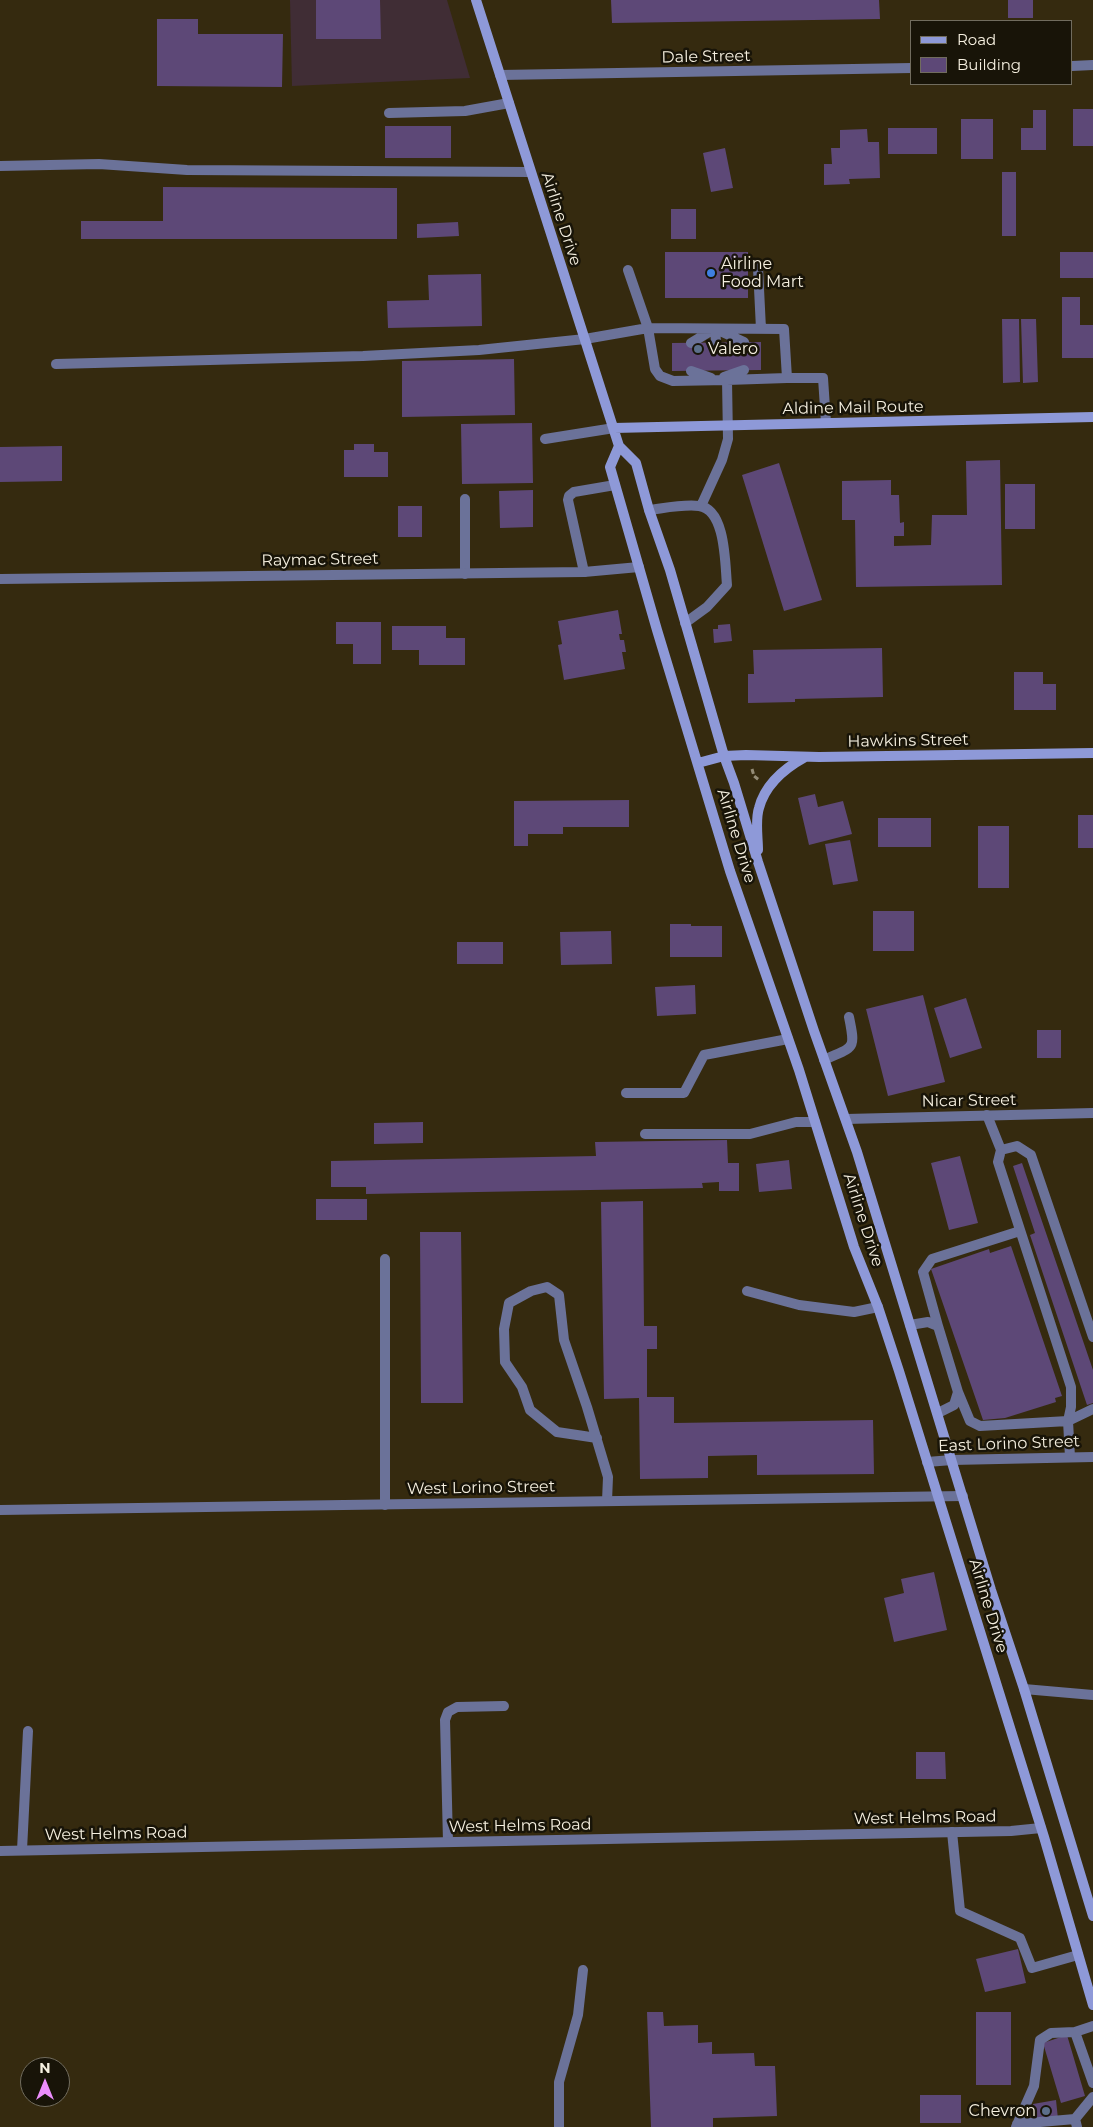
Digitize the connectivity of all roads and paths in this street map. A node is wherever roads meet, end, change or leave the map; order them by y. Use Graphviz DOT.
graph roads {
  1 [pos="476,0"];
  2 [pos="1093,65"];
  3 [pos="1073,66"];
  4 [pos="910,68"];
  5 [pos="500,75"];
  6 [pos="509,103"];
  7 [pos="389,113"];
  8 [pos="0,166"];
  9 [pos="530,172"];
  10 [pos="758,268"];
  11 [pos="628,270"];
  12 [pos="648,328"];
  13 [pos="715,329"];
  14 [pos="761,329"];
  15 [pos="585,339"];
  16 [pos="691,342"];
  17 [pos="716,342"];
  18 [pos="744,342"];
  19 [pos="56,364"];
  20 [pos="744,370"];
  21 [pos="691,371"];
  22 [pos="720,377"];
  23 [pos="787,378"];
  24 [pos="1093,417"];
  25 [pos="826,423"];
  26 [pos="729,426"];
  27 [pos="614,428"];
  28 [pos="545,439"];
  29 [pos="619,446"];
  30 [pos="615,485"];
  31 [pos="465,499"];
  32 [pos="701,506"];
  33 [pos="649,510"];
  34 [pos="639,567"];
  35 [pos="584,572"];
  36 [pos="465,574"];
  37 [pos="0,579"];
  38 [pos="684,623"];
  39 [pos="1093,753"];
  40 [pos="724,756"];
  41 [pos="806,757"];
  42 [pos="698,763"];
  43 [pos="751,768"];
  44 [pos="762,782"];
  45 [pos="758,862"];
  46 [pos="849,1018"];
  47 [pos="788,1040"];
  48 [pos="824,1060"];
  49 [pos="626,1094"];
  50 [pos="1093,1113"];
  51 [pos="987,1116"];
  52 [pos="846,1118"];
  53 [pos="815,1122"];
  54 [pos="645,1134"];
  55 [pos="1001,1150"];
  56 [pos="1020,1231"];
  57 [pos="385,1259"];
  58 [pos="747,1291"];
  59 [pos="878,1307"];
  60 [pos="910,1325"];
  61 [pos="938,1326"];
  62 [pos="1093,1337"];
  63 [pos="958,1392"];
  64 [pos="1093,1410"];
  65 [pos="938,1414"];
  66 [pos="1068,1421"];
  67 [pos="597,1438"];
  68 [pos="1093,1457"];
  69 [pos="1070,1458"];
  70 [pos="952,1460"];
  71 [pos="927,1462"];
  72 [pos="938,1496"];
  73 [pos="963,1496"];
  74 [pos="607,1501"];
  75 [pos="385,1504"];
  76 [pos="0,1510"];
  77 [pos="1024,1689"];
  78 [pos="1093,1695"];
  79 [pos="504,1706"];
  80 [pos="28,1731"];
  81 [pos="1041,1828"];
  82 [pos="952,1832"];
  83 [pos="448,1842"];
  84 [pos="22,1850"];
  85 [pos="0,1851"];
  86 [pos="1093,1916"];
  87 [pos="1078,1955"];
  88 [pos="583,1970"];
  89 [pos="1093,2005"];
  90 [pos="1093,2026"];
  91 [pos="1075,2032"];
  92 [pos="1093,2082"];
  93 [pos="1093,2097"];
  94 [pos="1076,2123"];
  95 [pos="1017,2126"];
  96 [pos="559,2127"];
  1 -- 5 [label="main road, Airline Drive"];
  2 -- 3 [label="street"];
  4 -- 5 [label="street, Dale Street"];
  5 -- 6 [label="main road, Airline Drive"];
  6 -- 7 [label="street"];
  6 -- 9 [label="main road, Airline Drive"];
  8 -- 9 [label="street"];
  9 -- 15 [label="main road, Airline Drive"];
  10 -- 14 [label="street"];
  11 -- 12 [label="street"];
  12 -- 13 [label="street"];
  12 -- 15 [label="street"];
  12 -- 22 [label="street"];
  13 -- 14 [label="street"];
  13 -- 16 [label="street"];
  13 -- 17 [label="street"];
  13 -- 18 [label="street"];
  14 -- 23 [label="street"];
  15 -- 19 [label="street"];
  15 -- 27 [label="main road, Airline Drive"];
  20 -- 22 [label="street"];
  21 -- 22 [label="street"];
  22 -- 23 [label="street"];
  22 -- 26 [label="street"];
  23 -- 25 [label="street"];
  24 -- 25 [label="main road, Aldine Mail Route"];
  25 -- 26 [label="main road, Aldine Mail Route"];
  26 -- 27 [label="main road, Aldine Mail Route"];
  26 -- 32 [label="street"];
  27 -- 28 [label="street"];
  27 -- 29 [label="main road, Airline Drive"];
  29 -- 30 [label="main road, Airline Drive"];
  29 -- 33 [label="main road, Airline Drive"];
  30 -- 34 [label="main road, Airline Drive"];
  30 -- 35 [label="street"];
  31 -- 36 [label="street"];
  32 -- 33 [label="street"];
  32 -- 38 [label="street"];
  33 -- 38 [label="main road, Airline Drive"];
  34 -- 35 [label="street, Raymac Street"];
  34 -- 42 [label="main road, Airline Drive"];
  35 -- 36 [label="street, Raymac Street"];
  36 -- 37 [label="street, Raymac Street"];
  38 -- 40 [label="main road, Airline Drive"];
  39 -- 41 [label="main road, Hawkins Street"];
  40 -- 41 [label="main road, Hawkins Street"];
  40 -- 42 [label="main road, Hawkins Street"];
  40 -- 45 [label="main road, Airline Drive"];
  41 -- 45 [label="main road"];
  42 -- 47 [label="main road, Airline Drive"];
  43 -- 44 [label="path"];
  45 -- 48 [label="main road, Airline Drive"];
  46 -- 48 [label="street"];
  47 -- 49 [label="street"];
  47 -- 53 [label="main road, Airline Drive"];
  48 -- 52 [label="main road, Airline Drive"];
  50 -- 51 [label="street, Nicar Street"];
  51 -- 52 [label="street, Nicar Street"];
  51 -- 55 [label="street"];
  52 -- 60 [label="main road, Airline Drive"];
  53 -- 54 [label="street"];
  53 -- 59 [label="main road, Airline Drive"];
  55 -- 56 [label="street"];
  55 -- 62 [label="street"];
  56 -- 61 [label="street"];
  56 -- 66 [label="street"];
  57 -- 75 [label="street"];
  58 -- 59 [label="street"];
  59 -- 71 [label="main road, Airline Drive"];
  60 -- 61 [label="street"];
  60 -- 65 [label="main road, Airline Drive"];
  61 -- 63 [label="street"];
  63 -- 65 [label="street"];
  63 -- 66 [label="street"];
  64 -- 66 [label="street"];
  65 -- 70 [label="main road, Airline Drive"];
  66 -- 69 [label="street"];
  67 -- 67 [label="street"];
  67 -- 74 [label="street"];
  68 -- 69 [label="street, East Lorino Street"];
  69 -- 70 [label="street, East Lorino Street"];
  70 -- 71 [label="street, East Lorino Street"];
  70 -- 73 [label="main road, Airline Drive"];
  71 -- 72 [label="main road, Airline Drive"];
  72 -- 73 [label="street, West Lorino Street"];
  72 -- 74 [label="street, West Lorino Street"];
  72 -- 81 [label="main road, Airline Drive"];
  73 -- 77 [label="main road, Airline Drive"];
  74 -- 75 [label="street, West Lorino Street"];
  75 -- 76 [label="street, West Lorino Street"];
  77 -- 78 [label="street"];
  77 -- 86 [label="main road, Airline Drive"];
  79 -- 83 [label="street"];
  80 -- 84 [label="street"];
  81 -- 82 [label="street, West Helms Road"];
  81 -- 87 [label="main road, Airline Drive"];
  82 -- 83 [label="street, West Helms Road"];
  82 -- 87 [label="street"];
  83 -- 84 [label="street, West Helms Road"];
  84 -- 85 [label="street, West Helms Road"];
  87 -- 89 [label="main road, Airline Drive"];
  88 -- 96 [label="street"];
  90 -- 91 [label="street"];
  91 -- 92 [label="street"];
  91 -- 95 [label="street"];
  93 -- 94 [label="street"];
  94 -- 95 [label="street"];
}
